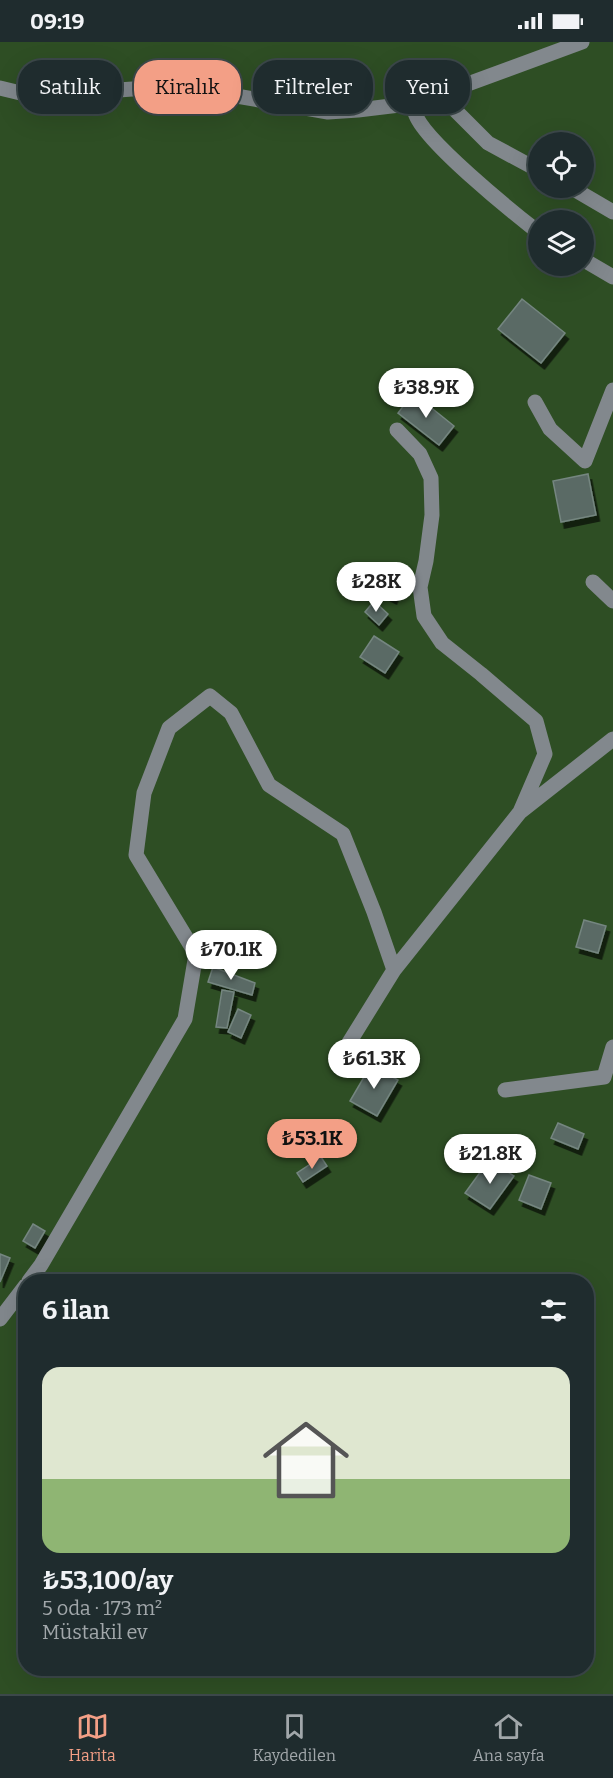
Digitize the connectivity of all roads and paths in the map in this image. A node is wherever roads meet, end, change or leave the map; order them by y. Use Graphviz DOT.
graph roads {
  1 [pos="582,42"];
  2 [pos="470,83"];
  3 [pos="0,88"];
  4 [pos="385,106"];
  5 [pos="416,114"];
  6 [pos="459,114"];
  7 [pos="528,165"];
  8 [pos="589,198"];
  9 [pos="613,212"];
  10 [pos="528,224"];
  11 [pos="594,266"];
  12 [pos="613,277"];
  13 [pos="613,390"];
  14 [pos="535,402"];
  15 [pos="397,430"];
  16 [pos="593,582"];
  17 [pos="613,601"];
  18 [pos="613,740"];
  19 [pos="520,812"];
  20 [pos="394,970"];
  21 [pos="613,1047"];
  22 [pos="342,1054"];
  23 [pos="505,1090"];
  24 [pos="34,1274"];
  25 [pos="18,1295"];
  26 [pos="0,1319"];
  1 -- 2 [label="street"];
  3 -- 4 [label="street"];
  5 -- 10 [label="street"];
  6 -- 7 [label="street"];
  8 -- 9 [label="street"];
  11 -- 12 [label="street"];
  13 -- 14 [label="street"];
  15 -- 19 [label="street"];
  16 -- 17 [label="street"];
  18 -- 19 [label="street"];
  19 -- 20 [label="street"];
  20 -- 22 [label="street"];
  20 -- 24 [label="street"];
  21 -- 23 [label="street"];
  25 -- 26 [label="street"];
}
